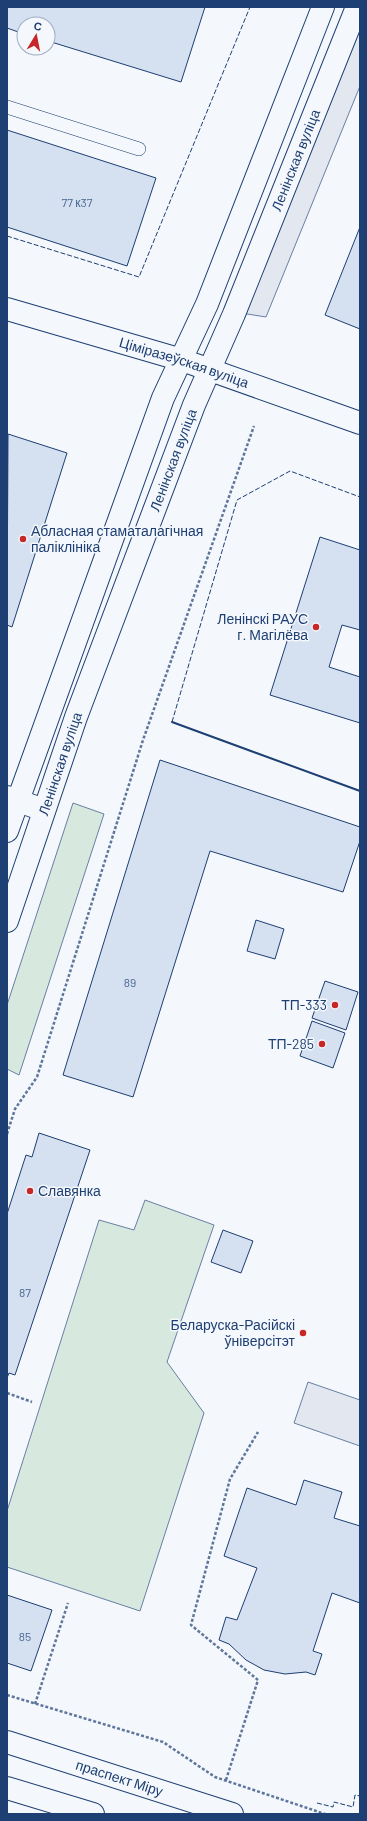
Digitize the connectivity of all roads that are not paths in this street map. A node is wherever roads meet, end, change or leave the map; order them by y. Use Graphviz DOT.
graph roads {
  1 [pos="323,7"];
  2 [pos="357,7"];
  3 [pos="7,107"];
  4 [pos="139,149"];
  5 [pos="7,309"];
  6 [pos="182,360"];
  7 [pos="208,370"];
  8 [pos="360,422"];
  9 [pos="12,799"];
  10 [pos="44,810"];
  11 [pos="7,831"];
  12 [pos="7,921"];
  13 [pos="7,1742"];
  14 [pos="7,1788"];
  15 [pos="92,1814"];
  16 [pos="232,1814"];
  1 -- 6 [label="main road, Ленінская вуліца"];
  2 -- 7 [label="main road, Ленінская вуліца"];
  3 -- 4 [label="lane"];
  5 -- 6 [label="main road, Ціміразеўская вуліца"];
  6 -- 7 [label="main road, Ціміразеўская вуліца"];
  6 -- 9 [label="main road, Ленінская вуліца"];
  7 -- 8 [label="main road, Ціміразеўская вуліца"];
  7 -- 10 [label="main road, Ленінская вуліца"];
  9 -- 10 [label="main road"];
  9 -- 11 [label="main road, Ленінская вуліца"];
  10 -- 12 [label="main road, Ленінская вуліца"];
  13 -- 16 [label="main road, праспект Міру"];
  14 -- 15 [label="main road"];
}
